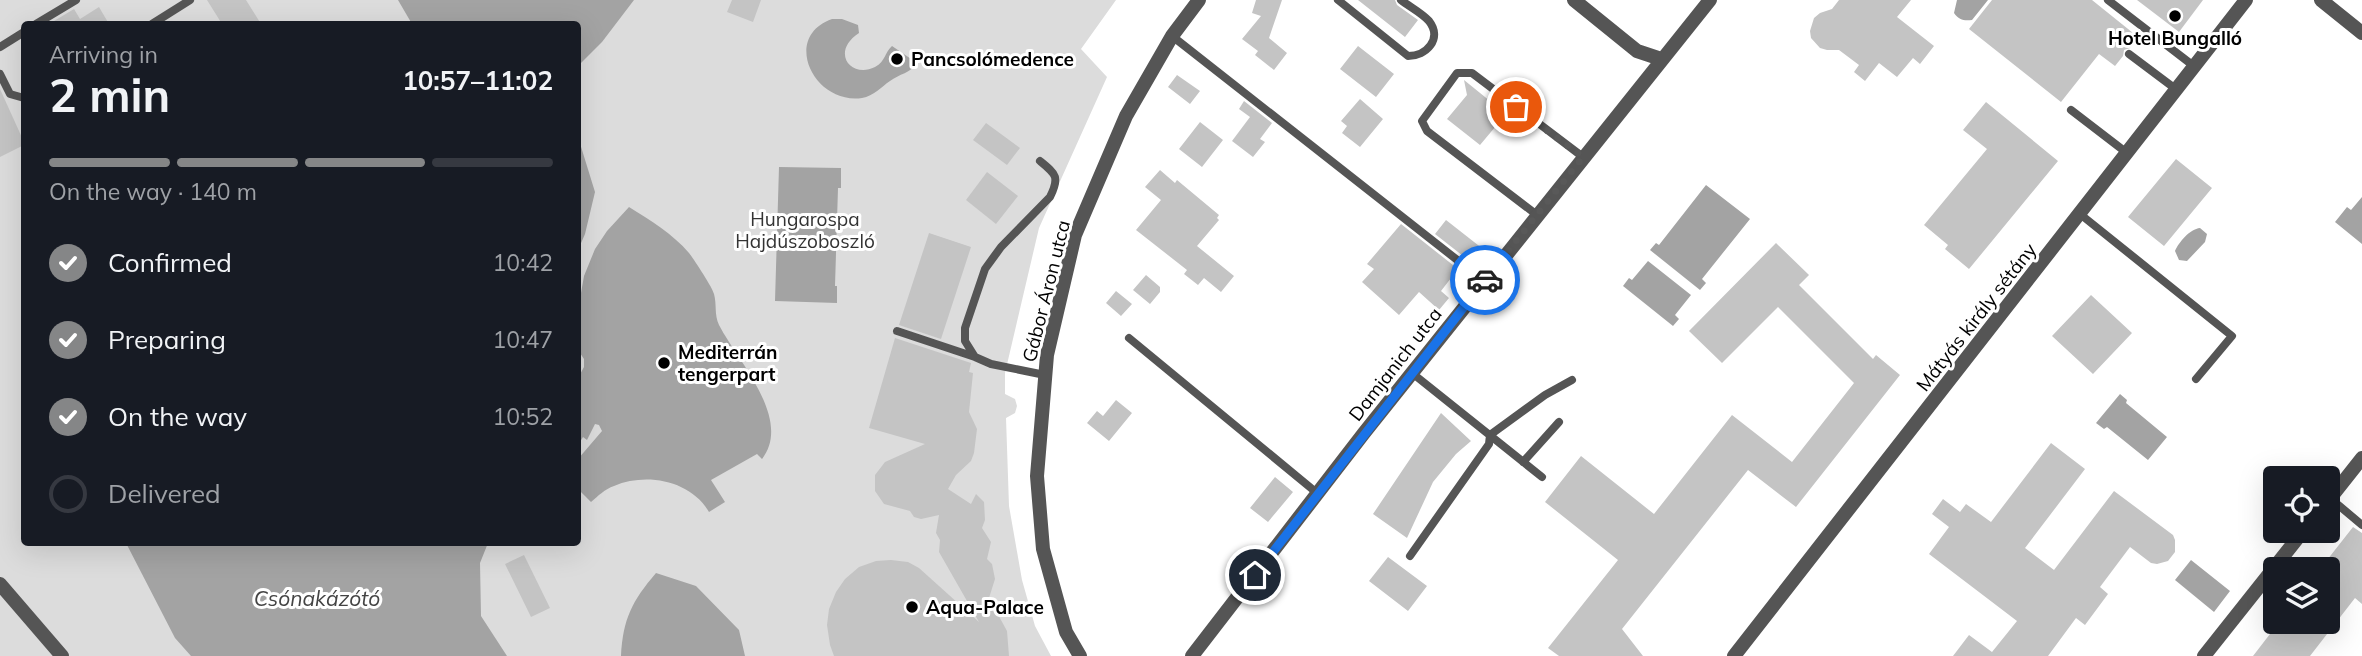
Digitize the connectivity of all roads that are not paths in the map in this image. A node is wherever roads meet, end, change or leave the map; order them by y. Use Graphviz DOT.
graph roads {
  1 [pos="76,0"];
  2 [pos="190,0"];
  3 [pos="1199,0"];
  4 [pos="1338,0"];
  5 [pos="1401,0"];
  6 [pos="1574,0"];
  7 [pos="1710,0"];
  8 [pos="2108,0"];
  9 [pos="2246,0"];
  10 [pos="2321,0"];
  11 [pos="41,21"];
  12 [pos="157,21"];
  13 [pos="2362,33"];
  14 [pos="21,34"];
  15 [pos="1172,36"];
  16 [pos="0,47"];
  17 [pos="2129,54"];
  18 [pos="1661,59"];
  19 [pos="2195,67"];
  20 [pos="1,77"];
  21 [pos="2177,90"];
  22 [pos="21,97"];
  23 [pos="2071,110"];
  24 [pos="2127,153"];
  25 [pos="1583,157"];
  26 [pos="1040,161"];
  27 [pos="2080,214"];
  28 [pos="1537,215"];
  29 [pos="1484,281"];
  30 [pos="897,331"];
  31 [pos="1129,338"];
  32 [pos="975,357"];
  33 [pos="1412,373"];
  34 [pos="1045,375"];
  35 [pos="2196,379"];
  36 [pos="1573,380"];
  37 [pos="1559,422"];
  38 [pos="1489,435"];
  39 [pos="2362,458"];
  40 [pos="1523,462"];
  41 [pos="1542,477"];
  42 [pos="2340,486"];
  43 [pos="1317,493"];
  44 [pos="2340,508"];
  45 [pos="2362,525"];
  46 [pos="2294,543"];
  47 [pos="1410,556"];
  48 [pos="0,584"];
  49 [pos="62,656"];
  50 [pos="1080,656"];
  51 [pos="1192,656"];
  52 [pos="1734,656"];
  53 [pos="2204,656"];
  1 -- 11 [label="lane"];
  2 -- 12 [label="lane"];
  3 -- 15 [label="street, Gábor Áron utca"];
  4 -- 5 [label="lane"];
  6 -- 18 [label="street"];
  7 -- 18 [label="street, Damjanich utca"];
  8 -- 19 [label="lane"];
  9 -- 19 [label="street, Mátyás király sétány"];
  10 -- 13 [label="street"];
  14 -- 16 [label="lane"];
  15 -- 29 [label="lane"];
  15 -- 34 [label="street, Gábor Áron utca"];
  17 -- 21 [label="lane"];
  18 -- 25 [label="street, Damjanich utca"];
  19 -- 21 [label="street, Mátyás király sétány"];
  20 -- 22 [label="lane"];
  21 -- 24 [label="street, Mátyás király sétány"];
  23 -- 24 [label="lane"];
  24 -- 27 [label="street, Mátyás király sétány"];
  25 -- 28 [label="street, Damjanich utca"];
  25 -- 28 [label="lane"];
  26 -- 32 [label="lane"];
  27 -- 35 [label="lane"];
  27 -- 52 [label="street, Mátyás király sétány"];
  28 -- 29 [label="street, Damjanich utca"];
  29 -- 33 [label="street, Damjanich utca"];
  30 -- 32 [label="lane"];
  31 -- 43 [label="lane"];
  32 -- 34 [label="lane"];
  33 -- 38 [label="lane"];
  33 -- 43 [label="street, Damjanich utca"];
  34 -- 50 [label="street, Gábor Áron utca"];
  36 -- 38 [label="lane"];
  37 -- 40 [label="lane"];
  38 -- 40 [label="lane"];
  38 -- 47 [label="lane"];
  39 -- 42 [label="street"];
  40 -- 41 [label="lane"];
  43 -- 51 [label="street, Damjanich utca"];
  44 -- 45 [label="lane"];
  46 -- 53 [label="street"];
  48 -- 49 [label="street"];
}
